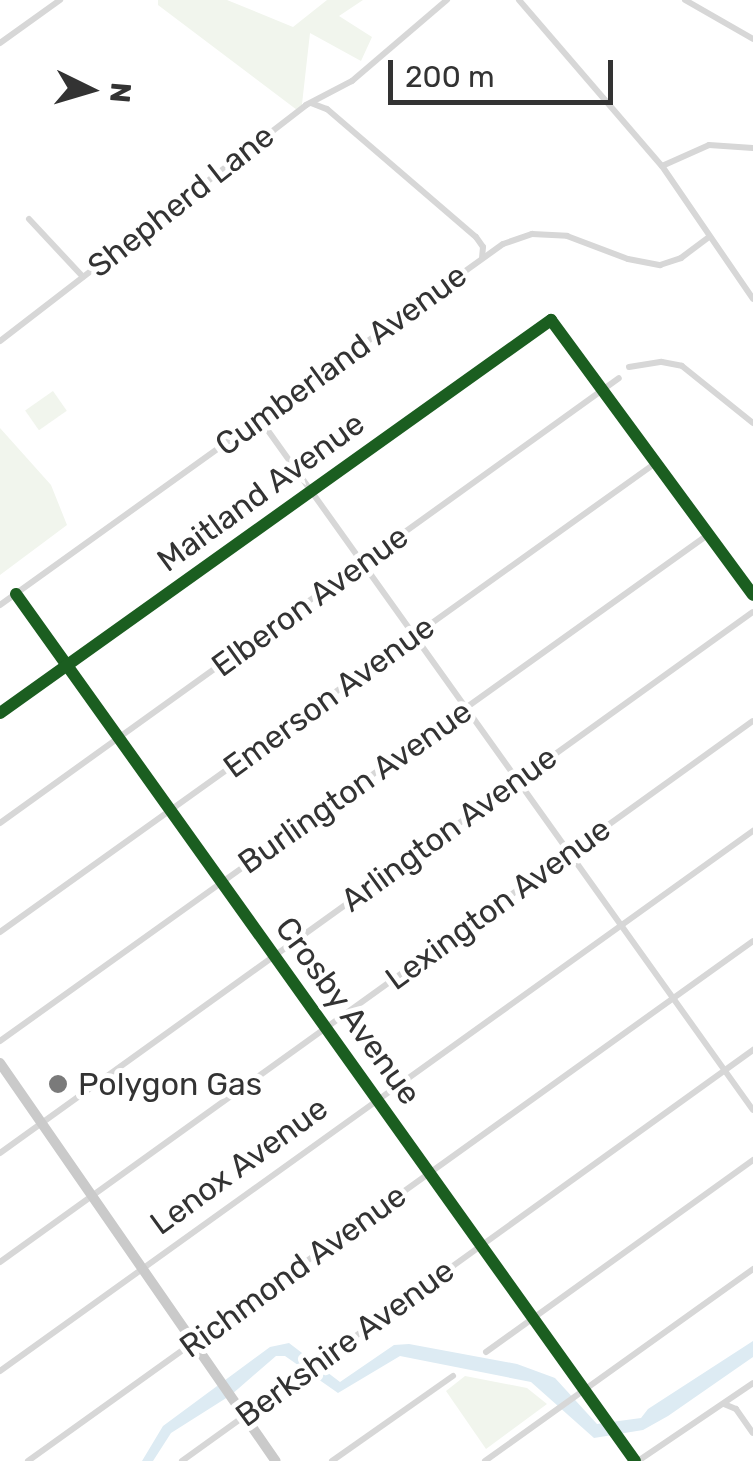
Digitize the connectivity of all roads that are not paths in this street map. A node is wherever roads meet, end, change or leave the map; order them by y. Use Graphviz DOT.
graph roads {
  1 [pos="60,0"];
  2 [pos="446,0"];
  3 [pos="519,0"];
  4 [pos="686,0"];
  5 [pos="753,39"];
  6 [pos="0,43"];
  7 [pos="310,104"];
  8 [pos="753,148"];
  9 [pos="662,166"];
  10 [pos="29,219"];
  11 [pos="708,238"];
  12 [pos="481,260"];
  13 [pos="83,277"];
  14 [pos="753,298"];
  15 [pos="0,341"];
  16 [pos="628,367"];
  17 [pos="619,378"];
  18 [pos="604,389"];
  19 [pos="259,418"];
  20 [pos="753,422"];
  21 [pos="658,462"];
  22 [pos="310,491"];
  23 [pos="709,534"];
  24 [pos="361,564"];
  25 [pos="16,594"];
  26 [pos="753,595"];
  27 [pos="0,605"];
  28 [pos="753,612"];
  29 [pos="413,636"];
  30 [pos="66,665"];
  31 [pos="465,709"];
  32 [pos="0,713"];
  33 [pos="753,721"];
  34 [pos="120,738"];
  35 [pos="517,781"];
  36 [pos="171,810"];
  37 [pos="0,823"];
  38 [pos="753,831"];
  39 [pos="569,853"];
  40 [pos="222,882"];
  41 [pos="621,925"];
  42 [pos="0,932"];
  43 [pos="753,941"];
  44 [pos="274,955"];
  45 [pos="673,998"];
  46 [pos="326,1028"];
  47 [pos="0,1041"];
  48 [pos="753,1050"];
  49 [pos="0,1064"];
  50 [pos="725,1070"];
  51 [pos="378,1100"];
  52 [pos="753,1110"];
  53 [pos="41,1123"];
  54 [pos="0,1153"];
  55 [pos="753,1160"];
  56 [pos="430,1172"];
  57 [pos="92,1196"];
  58 [pos="481,1244"];
  59 [pos="0,1262"];
  60 [pos="142,1269"];
  61 [pos="753,1269"];
  62 [pos="534,1317"];
  63 [pos="193,1342"];
  64 [pos="486,1352"];
  65 [pos="0,1371"];
  66 [pos="452,1376"];
  67 [pos="753,1383"];
  68 [pos="586,1390"];
  69 [pos="722,1404"];
  70 [pos="244,1416"];
  71 [pos="753,1433"];
  72 [pos="28,1461"];
  73 [pos="182,1461"];
  74 [pos="276,1461"];
  75 [pos="332,1461"];
  76 [pos="485,1461"];
  77 [pos="637,1461"];
  1 -- 6 [label="street"];
  2 -- 7 [label="street, Shepherd Lane"];
  3 -- 9 [label="street"];
  4 -- 5 [label="street"];
  7 -- 12 [label="street"];
  7 -- 13 [label="street, Shepherd Lane"];
  8 -- 9 [label="street"];
  9 -- 11 [label="street"];
  10 -- 13 [label="street"];
  11 -- 12 [label="street, Cumberland Avenue"];
  11 -- 14 [label="street"];
  12 -- 19 [label="street, Cumberland Avenue"];
  13 -- 15 [label="street, Shepherd Lane"];
  16 -- 20 [label="street"];
  17 -- 18 [label="street, Elberon Avenue"];
  18 -- 21 [label="street"];
  18 -- 22 [label="street, Maitland Avenue"];
  18 -- 24 [label="street, Elberon Avenue"];
  19 -- 22 [label="street"];
  19 -- 25 [label="street, Cumberland Avenue"];
  21 -- 23 [label="street"];
  21 -- 29 [label="street, Emerson Avenue"];
  22 -- 24 [label="street"];
  22 -- 30 [label="street, Maitland Avenue"];
  23 -- 26 [label="street"];
  23 -- 31 [label="street, Burlington Avenue"];
  24 -- 29 [label="street"];
  24 -- 34 [label="street, Elberon Avenue"];
  25 -- 27 [label="street, Cumberland Avenue"];
  25 -- 30 [label="street, Crosby Avenue"];
  28 -- 35 [label="street, Arlington Avenue"];
  29 -- 31 [label="street"];
  29 -- 36 [label="street, Emerson Avenue"];
  30 -- 32 [label="street, Maitland Avenue"];
  30 -- 34 [label="street, Crosby Avenue"];
  31 -- 35 [label="street"];
  31 -- 40 [label="street, Burlington Avenue"];
  33 -- 39 [label="street, Lexington Avenue"];
  34 -- 36 [label="street, Crosby Avenue"];
  34 -- 37 [label="street, Elberon Avenue"];
  35 -- 39 [label="street"];
  35 -- 44 [label="street, Arlington Avenue"];
  36 -- 40 [label="street, Crosby Avenue"];
  36 -- 42 [label="street, Emerson Avenue"];
  38 -- 41 [label="street, Lenox Avenue"];
  39 -- 41 [label="street"];
  39 -- 46 [label="street, Lexington Avenue"];
  40 -- 44 [label="street, Crosby Avenue"];
  40 -- 47 [label="street, Burlington Avenue"];
  41 -- 45 [label="street"];
  41 -- 51 [label="street, Lenox Avenue"];
  43 -- 45 [label="street, Richmond Avenue"];
  44 -- 46 [label="street, Crosby Avenue"];
  44 -- 53 [label="street, Arlington Avenue"];
  45 -- 50 [label="street"];
  45 -- 56 [label="street, Richmond Avenue"];
  46 -- 51 [label="street, Crosby Avenue"];
  46 -- 57 [label="street, Lexington Avenue"];
  48 -- 50 [label="street, Berkshire Avenue"];
  49 -- 53 [label="main road"];
  50 -- 52 [label="street"];
  50 -- 58 [label="street, Berkshire Avenue"];
  51 -- 56 [label="street, Crosby Avenue"];
  51 -- 60 [label="street, Lenox Avenue"];
  53 -- 54 [label="street, Arlington Avenue"];
  53 -- 57 [label="main road"];
  55 -- 62 [label="street"];
  56 -- 58 [label="street, Crosby Avenue"];
  56 -- 63 [label="street, Richmond Avenue"];
  57 -- 59 [label="street, Lexington Avenue"];
  57 -- 60 [label="main road"];
  58 -- 62 [label="street, Crosby Avenue"];
  58 -- 70 [label="street, Berkshire Avenue"];
  60 -- 63 [label="main road"];
  60 -- 65 [label="street, Lenox Avenue"];
  61 -- 68 [label="street"];
  62 -- 64 [label="street"];
  62 -- 68 [label="street, Crosby Avenue"];
  63 -- 70 [label="main road"];
  63 -- 72 [label="street, Richmond Avenue"];
  66 -- 75 [label="street"];
  67 -- 69 [label="street"];
  68 -- 76 [label="street"];
  68 -- 77 [label="street, Crosby Avenue"];
  69 -- 71 [label="street"];
  69 -- 77 [label="street"];
  70 -- 73 [label="street, Berkshire Avenue"];
  70 -- 74 [label="main road"];
}
